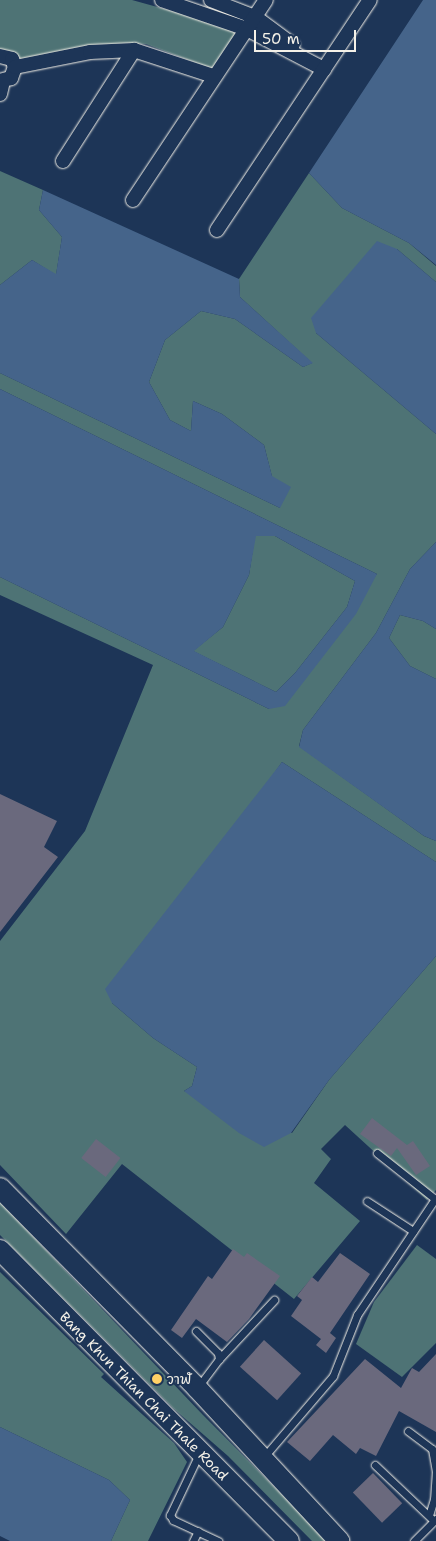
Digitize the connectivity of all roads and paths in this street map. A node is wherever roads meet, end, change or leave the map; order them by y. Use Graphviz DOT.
graph roads {
  1 [pos="165,0"];
  2 [pos="211,0"];
  3 [pos="266,0"];
  4 [pos="370,0"];
  5 [pos="255,17"];
  6 [pos="247,29"];
  7 [pos="134,50"];
  8 [pos="0,56"];
  9 [pos="15,67"];
  10 [pos="324,69"];
  11 [pos="214,76"];
  12 [pos="1,85"];
  13 [pos="63,161"];
  14 [pos="133,200"];
  15 [pos="217,230"];
  16 [pos="377,1152"];
  17 [pos="0,1188"];
  18 [pos="436,1199"];
  19 [pos="366,1201"];
  20 [pos="413,1231"];
  21 [pos="0,1250"];
  22 [pos="274,1300"];
  23 [pos="196,1331"];
  24 [pos="219,1359"];
  25 [pos="197,1388"];
  26 [pos="170,1420"];
  27 [pos="408,1431"];
  28 [pos="200,1451"];
  29 [pos="263,1459"];
  30 [pos="375,1465"];
  31 [pos="433,1518"];
  32 [pos="198,1531"];
  33 [pos="193,1541"];
  34 [pos="218,1541"];
  35 [pos="289,1541"];
  36 [pos="305,1541"];
  37 [pos="339,1541"];
  38 [pos="414,1541"];
  1 -- 6 [label="street"];
  2 -- 5 [label="street"];
  3 -- 5 [label="street"];
  4 -- 10 [label="street"];
  5 -- 6 [label="street"];
  5 -- 10 [label="street"];
  6 -- 10 [label="street"];
  6 -- 11 [label="street"];
  7 -- 9 [label="street"];
  7 -- 11 [label="street"];
  7 -- 13 [label="street"];
  8 -- 9 [label="street"];
  9 -- 12 [label="street"];
  10 -- 15 [label="street"];
  11 -- 14 [label="street"];
  16 -- 18 [label="lane"];
  17 -- 25 [label="main road"];
  18 -- 20 [label="lane"];
  19 -- 20 [label="lane"];
  20 -- 29 [label="lane"];
  21 -- 26 [label="main road, Bang Khun Thian Chai Thale Road"];
  22 -- 24 [label="lane"];
  23 -- 24 [label="lane"];
  24 -- 25 [label="lane"];
  25 -- 29 [label="main road"];
  26 -- 28 [label="main road, Bang Khun Thian Chai Thale Road"];
  26 -- 36 [label="main road"];
  27 -- 31 [label="lane"];
  28 -- 32 [label="lane"];
  28 -- 35 [label="main road, Bang Khun Thian Chai Thale Road"];
  29 -- 37 [label="main road"];
  30 -- 31 [label="lane"];
  31 -- 38 [label="lane"];
  32 -- 33 [label="lane"];
  32 -- 34 [label="lane"];
}
